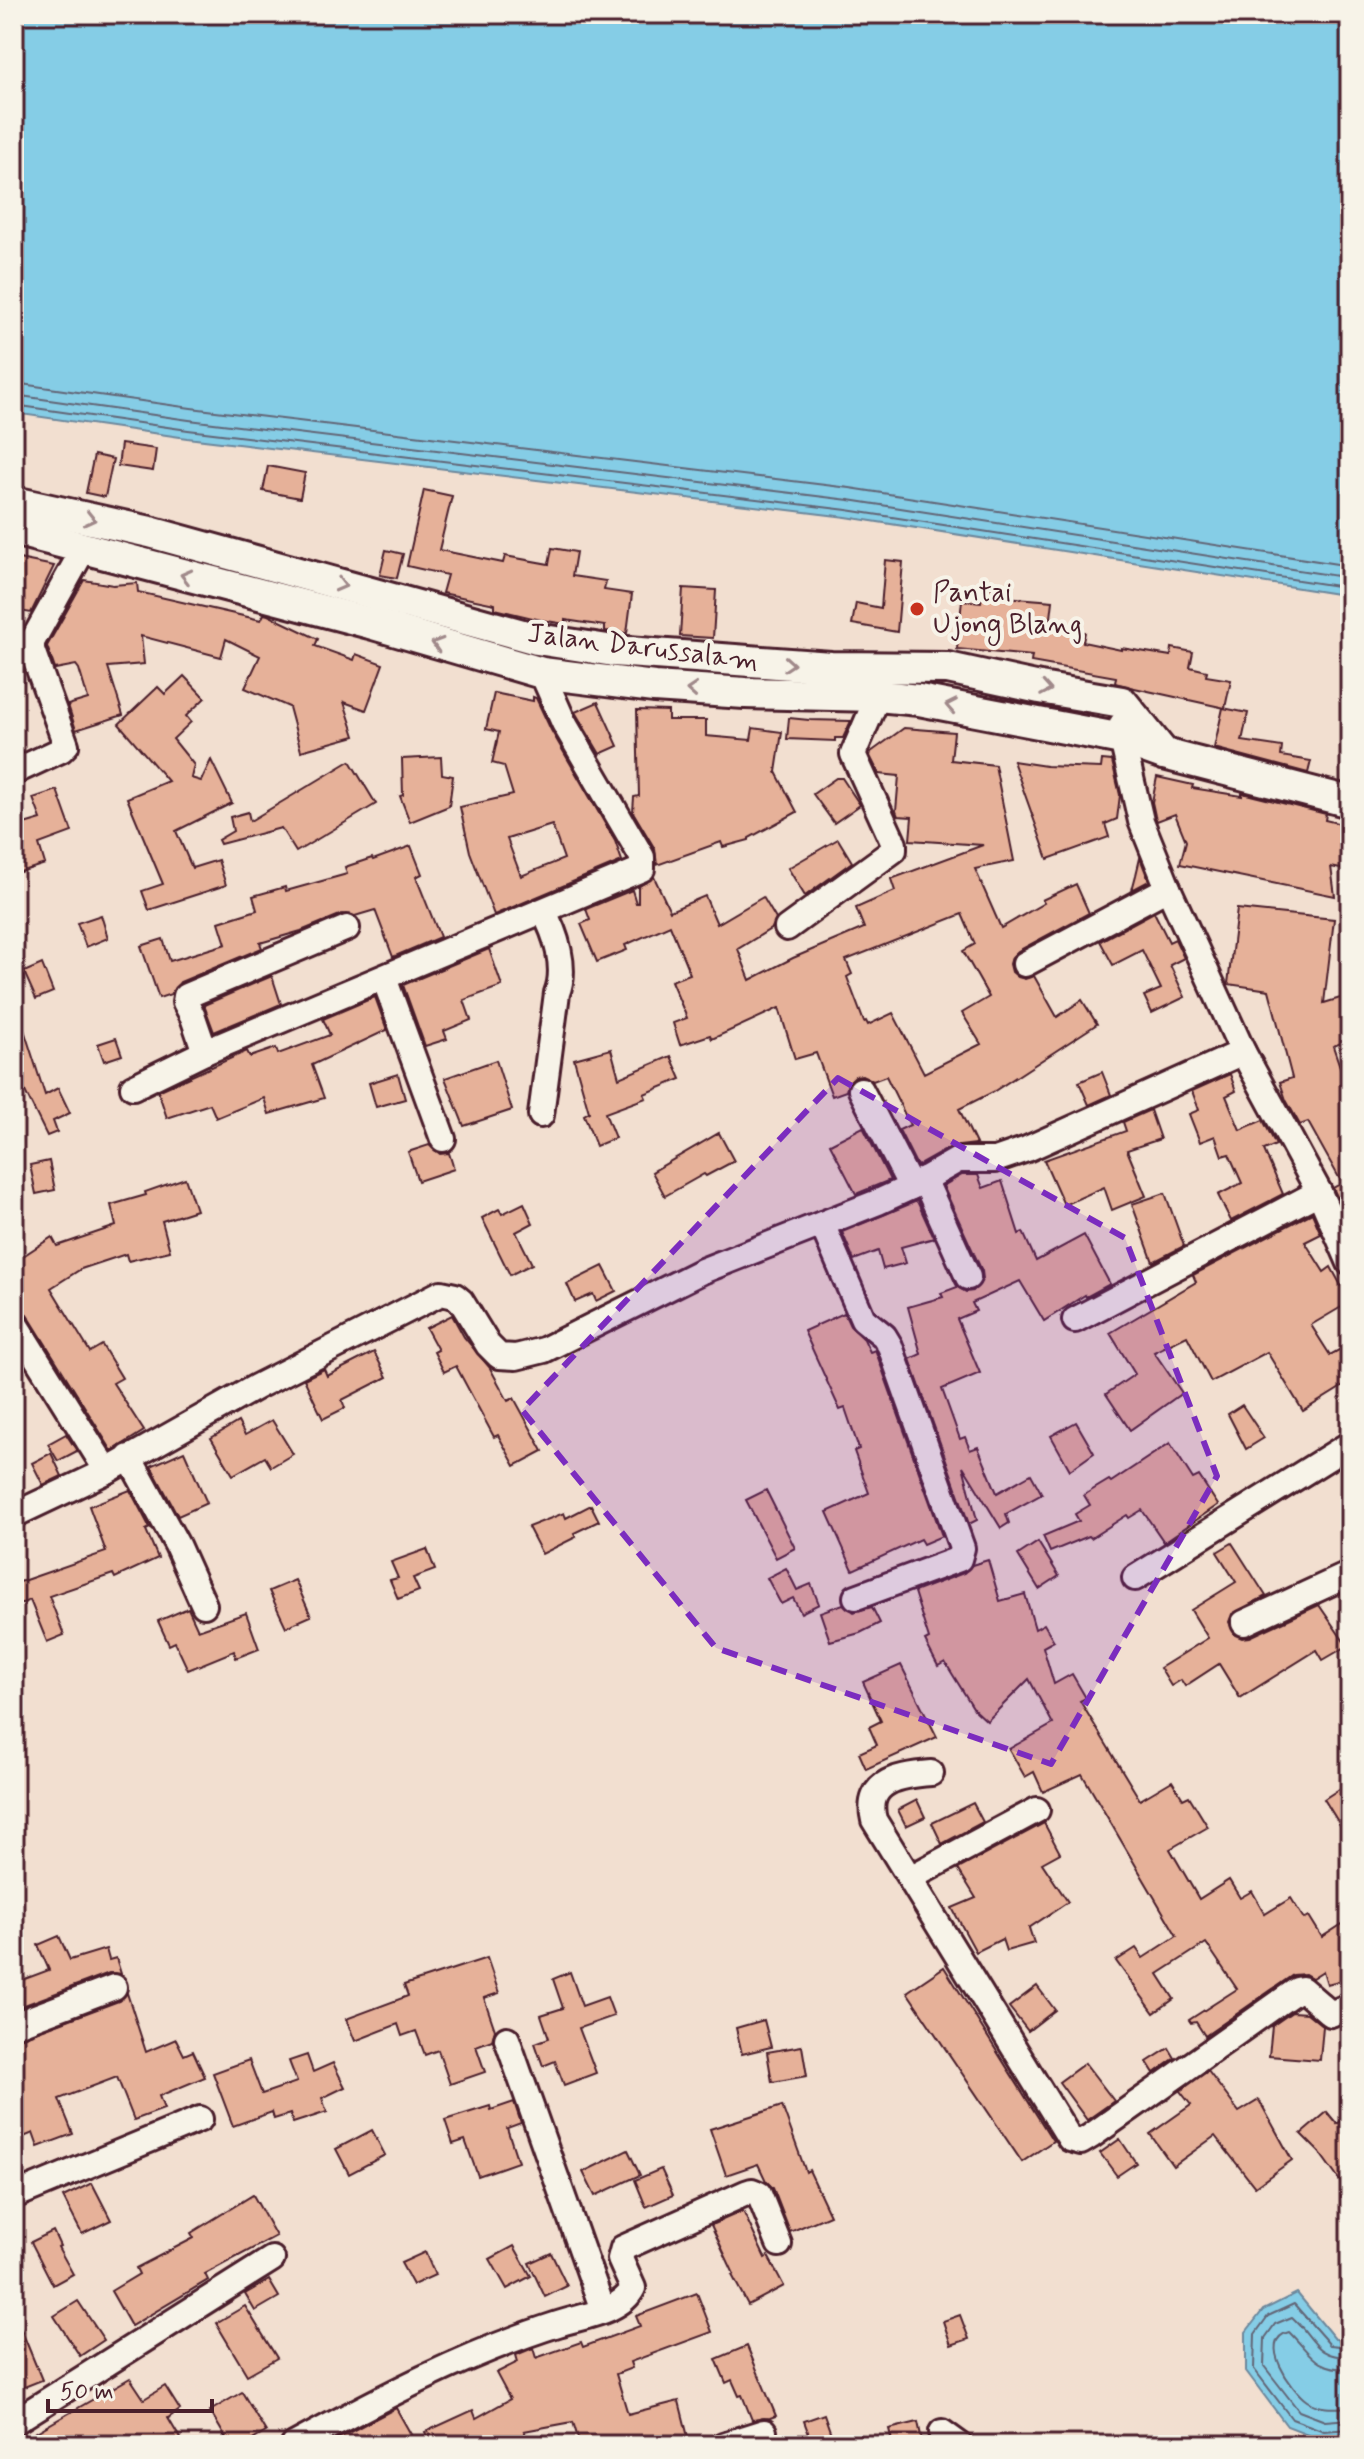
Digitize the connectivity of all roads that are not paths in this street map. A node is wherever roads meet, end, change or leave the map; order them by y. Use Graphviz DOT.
graph roads {
  1 [pos="14,502"];
  2 [pos="14,530"];
  3 [pos="84,548"];
  4 [pos="542,673"];
  5 [pos="878,696"];
  6 [pos="1122,702"];
  7 [pos="1122,739"];
  8 [pos="1164,754"];
  9 [pos="14,772"];
  10 [pos="1350,802"];
  11 [pos="1168,888"];
  12 [pos="543,911"];
  13 [pos="347,928"];
  14 [pos="787,928"];
  15 [pos="1025,964"];
  16 [pos="384,978"];
  17 [pos="205,1052"];
  18 [pos="1243,1052"];
  19 [pos="133,1087"];
  20 [pos="861,1090"];
  21 [pos="541,1115"];
  22 [pos="443,1139"];
  23 [pos="918,1183"];
  24 [pos="1319,1192"];
  25 [pos="822,1224"];
  26 [pos="1350,1263"];
  27 [pos="968,1277"];
  28 [pos="1075,1320"];
  29 [pos="14,1322"];
  30 [pos="1350,1444"];
  31 [pos="129,1457"];
  32 [pos="107,1471"];
  33 [pos="14,1515"];
  34 [pos="1350,1574"];
  35 [pos="1135,1578"];
  36 [pos="856,1597"];
  37 [pos="204,1605"];
  38 [pos="1244,1623"];
  39 [pos="931,1773"];
  40 [pos="1037,1810"];
  41 [pos="910,1878"];
  42 [pos="114,1987"];
  43 [pos="1350,2005"];
  44 [pos="14,2025"];
  45 [pos="507,2039"];
  46 [pos="200,2119"];
  47 [pos="14,2196"];
  48 [pos="779,2244"];
  49 [pos="272,2259"];
  50 [pos="603,2310"];
  51 [pos="14,2422"];
  52 [pos="764,2432"];
  53 [pos="294,2445"];
  54 [pos="723,2445"];
  1 -- 6 [label="street, Jalan Darussalam, one-way"];
  2 -- 3 [label="street, Jalan Darussalam"];
  4 -- 3 [label="street, Jalan Darussalam, one-way"];
  3 -- 9 [label="street"];
  5 -- 4 [label="street, Jalan Darussalam, one-way"];
  4 -- 12 [label="street"];
  7 -- 5 [label="street, Jalan Darussalam, one-way"];
  5 -- 14 [label="street"];
  6 -- 7 [label="street"];
  6 -- 8 [label="street"];
  7 -- 8 [label="street, Jalan Darussalam"];
  7 -- 11 [label="street"];
  8 -- 10 [label="street, Jalan Darussalam"];
  11 -- 15 [label="street"];
  11 -- 18 [label="street"];
  12 -- 16 [label="street"];
  12 -- 21 [label="street"];
  13 -- 17 [label="street"];
  16 -- 17 [label="street"];
  16 -- 22 [label="street"];
  17 -- 19 [label="street"];
  18 -- 23 [label="street"];
  18 -- 24 [label="street"];
  20 -- 23 [label="street"];
  23 -- 25 [label="street"];
  23 -- 27 [label="street"];
  24 -- 26 [label="street"];
  24 -- 28 [label="street"];
  25 -- 31 [label="street"];
  25 -- 36 [label="street"];
  29 -- 32 [label="street"];
  30 -- 35 [label="street"];
  31 -- 32 [label="street"];
  31 -- 37 [label="street"];
  32 -- 33 [label="street"];
  34 -- 38 [label="street"];
  39 -- 41 [label="street"];
  40 -- 41 [label="street"];
  41 -- 43 [label="street"];
  42 -- 44 [label="street"];
  45 -- 50 [label="street"];
  46 -- 47 [label="street"];
  48 -- 50 [label="street"];
  49 -- 51 [label="street"];
  50 -- 53 [label="street"];
  52 -- 54 [label="street"];
}
